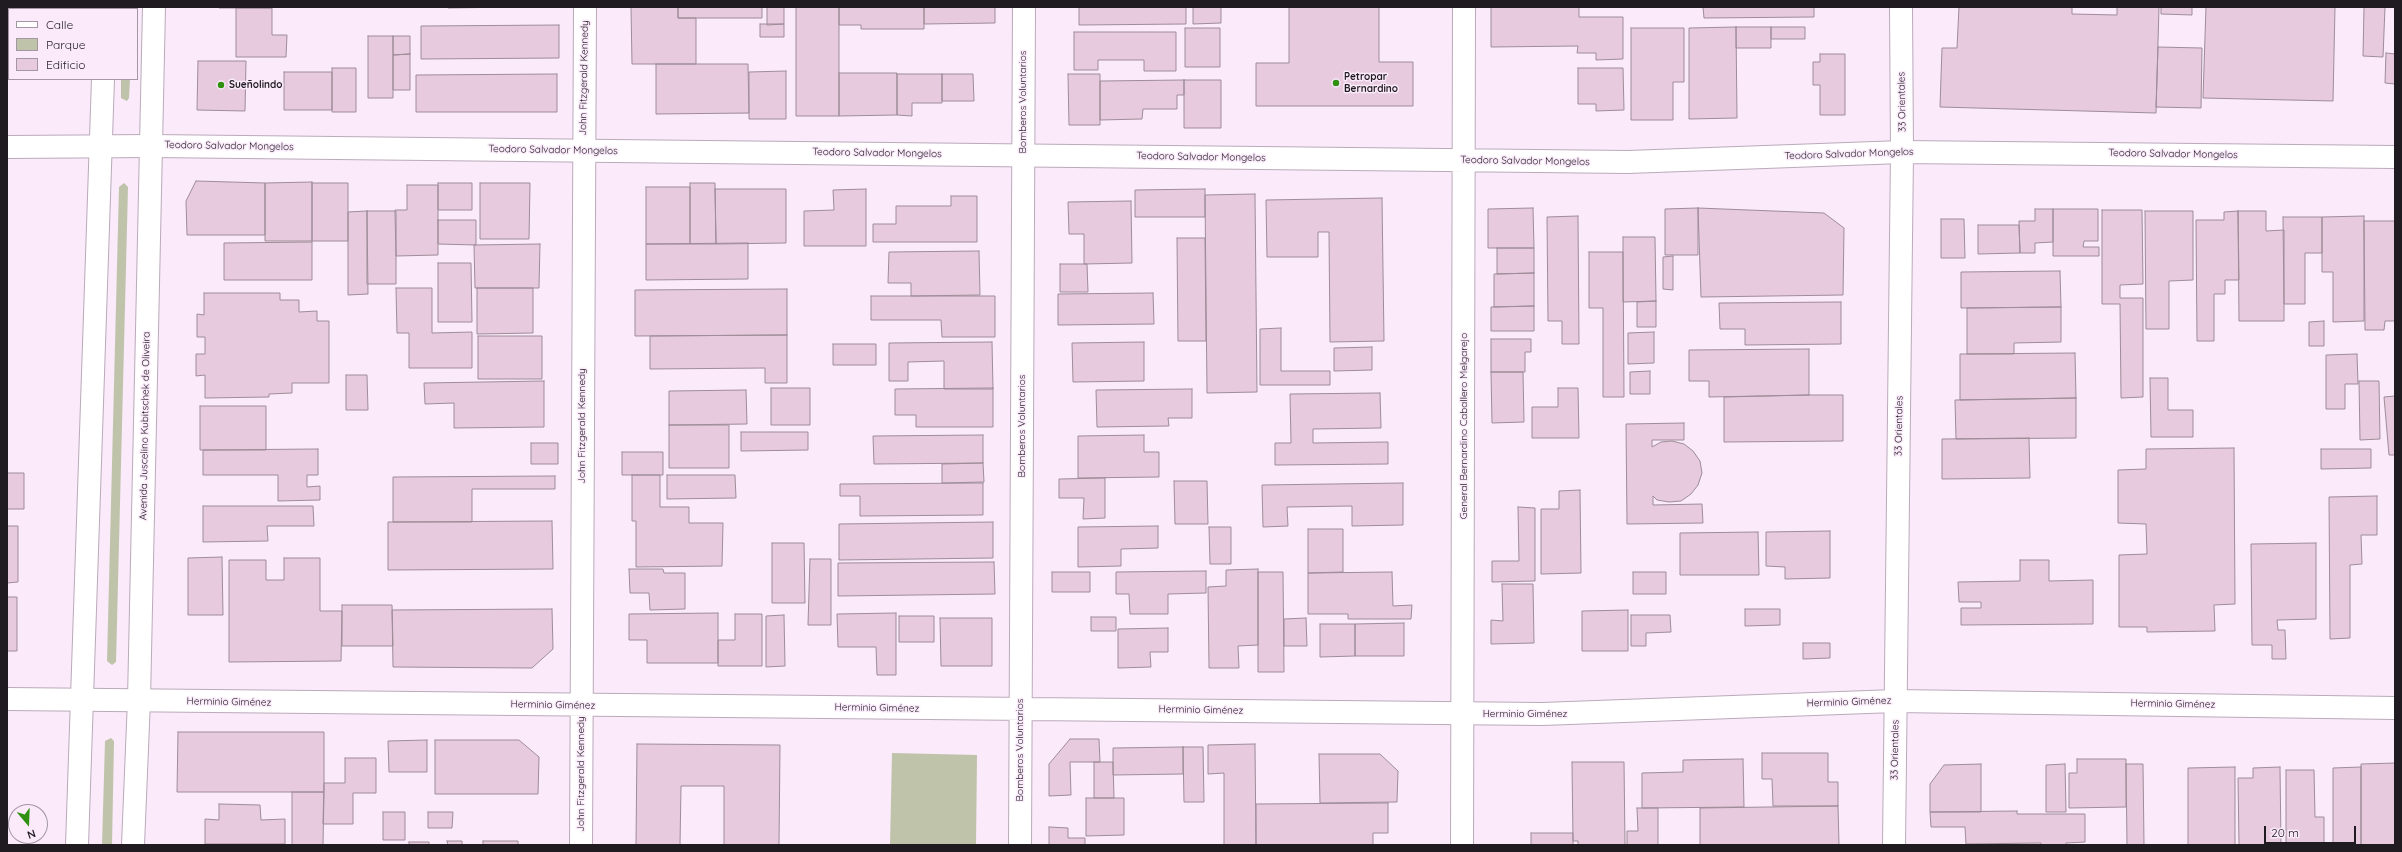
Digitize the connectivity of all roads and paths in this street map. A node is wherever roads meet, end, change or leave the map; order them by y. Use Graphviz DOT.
graph roads {
  1 [pos="154,7"];
  2 [pos="585,7"];
  3 [pos="1024,7"];
  4 [pos="1464,7"];
  5 [pos="1900,7"];
  6 [pos="103,80"];
  7 [pos="101,146"];
  8 [pos="151,146"];
  9 [pos="7,147"];
  10 [pos="583,150"];
  11 [pos="1902,152"];
  12 [pos="1023,155"];
  13 [pos="2395,156"];
  14 [pos="1465,160"];
  15 [pos="7,699"];
  16 [pos="139,700"];
  17 [pos="1896,700"];
  18 [pos="80,701"];
  19 [pos="581,705"];
  20 [pos="2395,708"];
  21 [pos="1021,709"];
  22 [pos="1462,714"];
  23 [pos="77,845"];
  24 [pos="133,845"];
  25 [pos="581,845"];
  26 [pos="1020,845"];
  27 [pos="1462,845"];
  28 [pos="1894,845"];
  1 -- 8 [label="street, Avenida Juscelino Kubitschek de Oliveira"];
  2 -- 10 [label="street, John Fitzgerald Kennedy"];
  3 -- 12 [label="street, Bomberos Voluntarios"];
  4 -- 14 [label="street, General Bernardino Caballero Melgarejo"];
  5 -- 11 [label="street, 33 Orientales"];
  6 -- 7 [label="street"];
  7 -- 8 [label="street, Teodoro Salvador Mongelos"];
  7 -- 9 [label="street, Teodoro Salvador Mongelos"];
  7 -- 18 [label="street"];
  8 -- 10 [label="street, Teodoro Salvador Mongelos"];
  8 -- 16 [label="street, Avenida Juscelino Kubitschek de Oliveira"];
  10 -- 12 [label="street, Teodoro Salvador Mongelos"];
  10 -- 19 [label="street, John Fitzgerald Kennedy"];
  11 -- 13 [label="street, Teodoro Salvador Mongelos"];
  11 -- 14 [label="street, Teodoro Salvador Mongelos"];
  11 -- 17 [label="street, 33 Orientales"];
  12 -- 14 [label="street, Teodoro Salvador Mongelos"];
  12 -- 21 [label="street, Bomberos Voluntarios"];
  14 -- 22 [label="street, General Bernardino Caballero Melgarejo"];
  15 -- 18 [label="street, Herminio Giménez"];
  16 -- 18 [label="street, Herminio Giménez"];
  16 -- 19 [label="street, Herminio Giménez"];
  16 -- 24 [label="street, Avenida Juscelino Kubitschek de Oliveira"];
  17 -- 20 [label="street, Herminio Giménez"];
  17 -- 22 [label="street, Herminio Giménez"];
  17 -- 28 [label="street, 33 Orientales"];
  18 -- 23 [label="street"];
  19 -- 21 [label="street, Herminio Giménez"];
  19 -- 25 [label="street, John Fitzgerald Kennedy"];
  21 -- 22 [label="street, Herminio Giménez"];
  21 -- 26 [label="street, Bomberos Voluntarios"];
  22 -- 27 [label="street, General Bernardino Caballero Melgarejo"];
}
